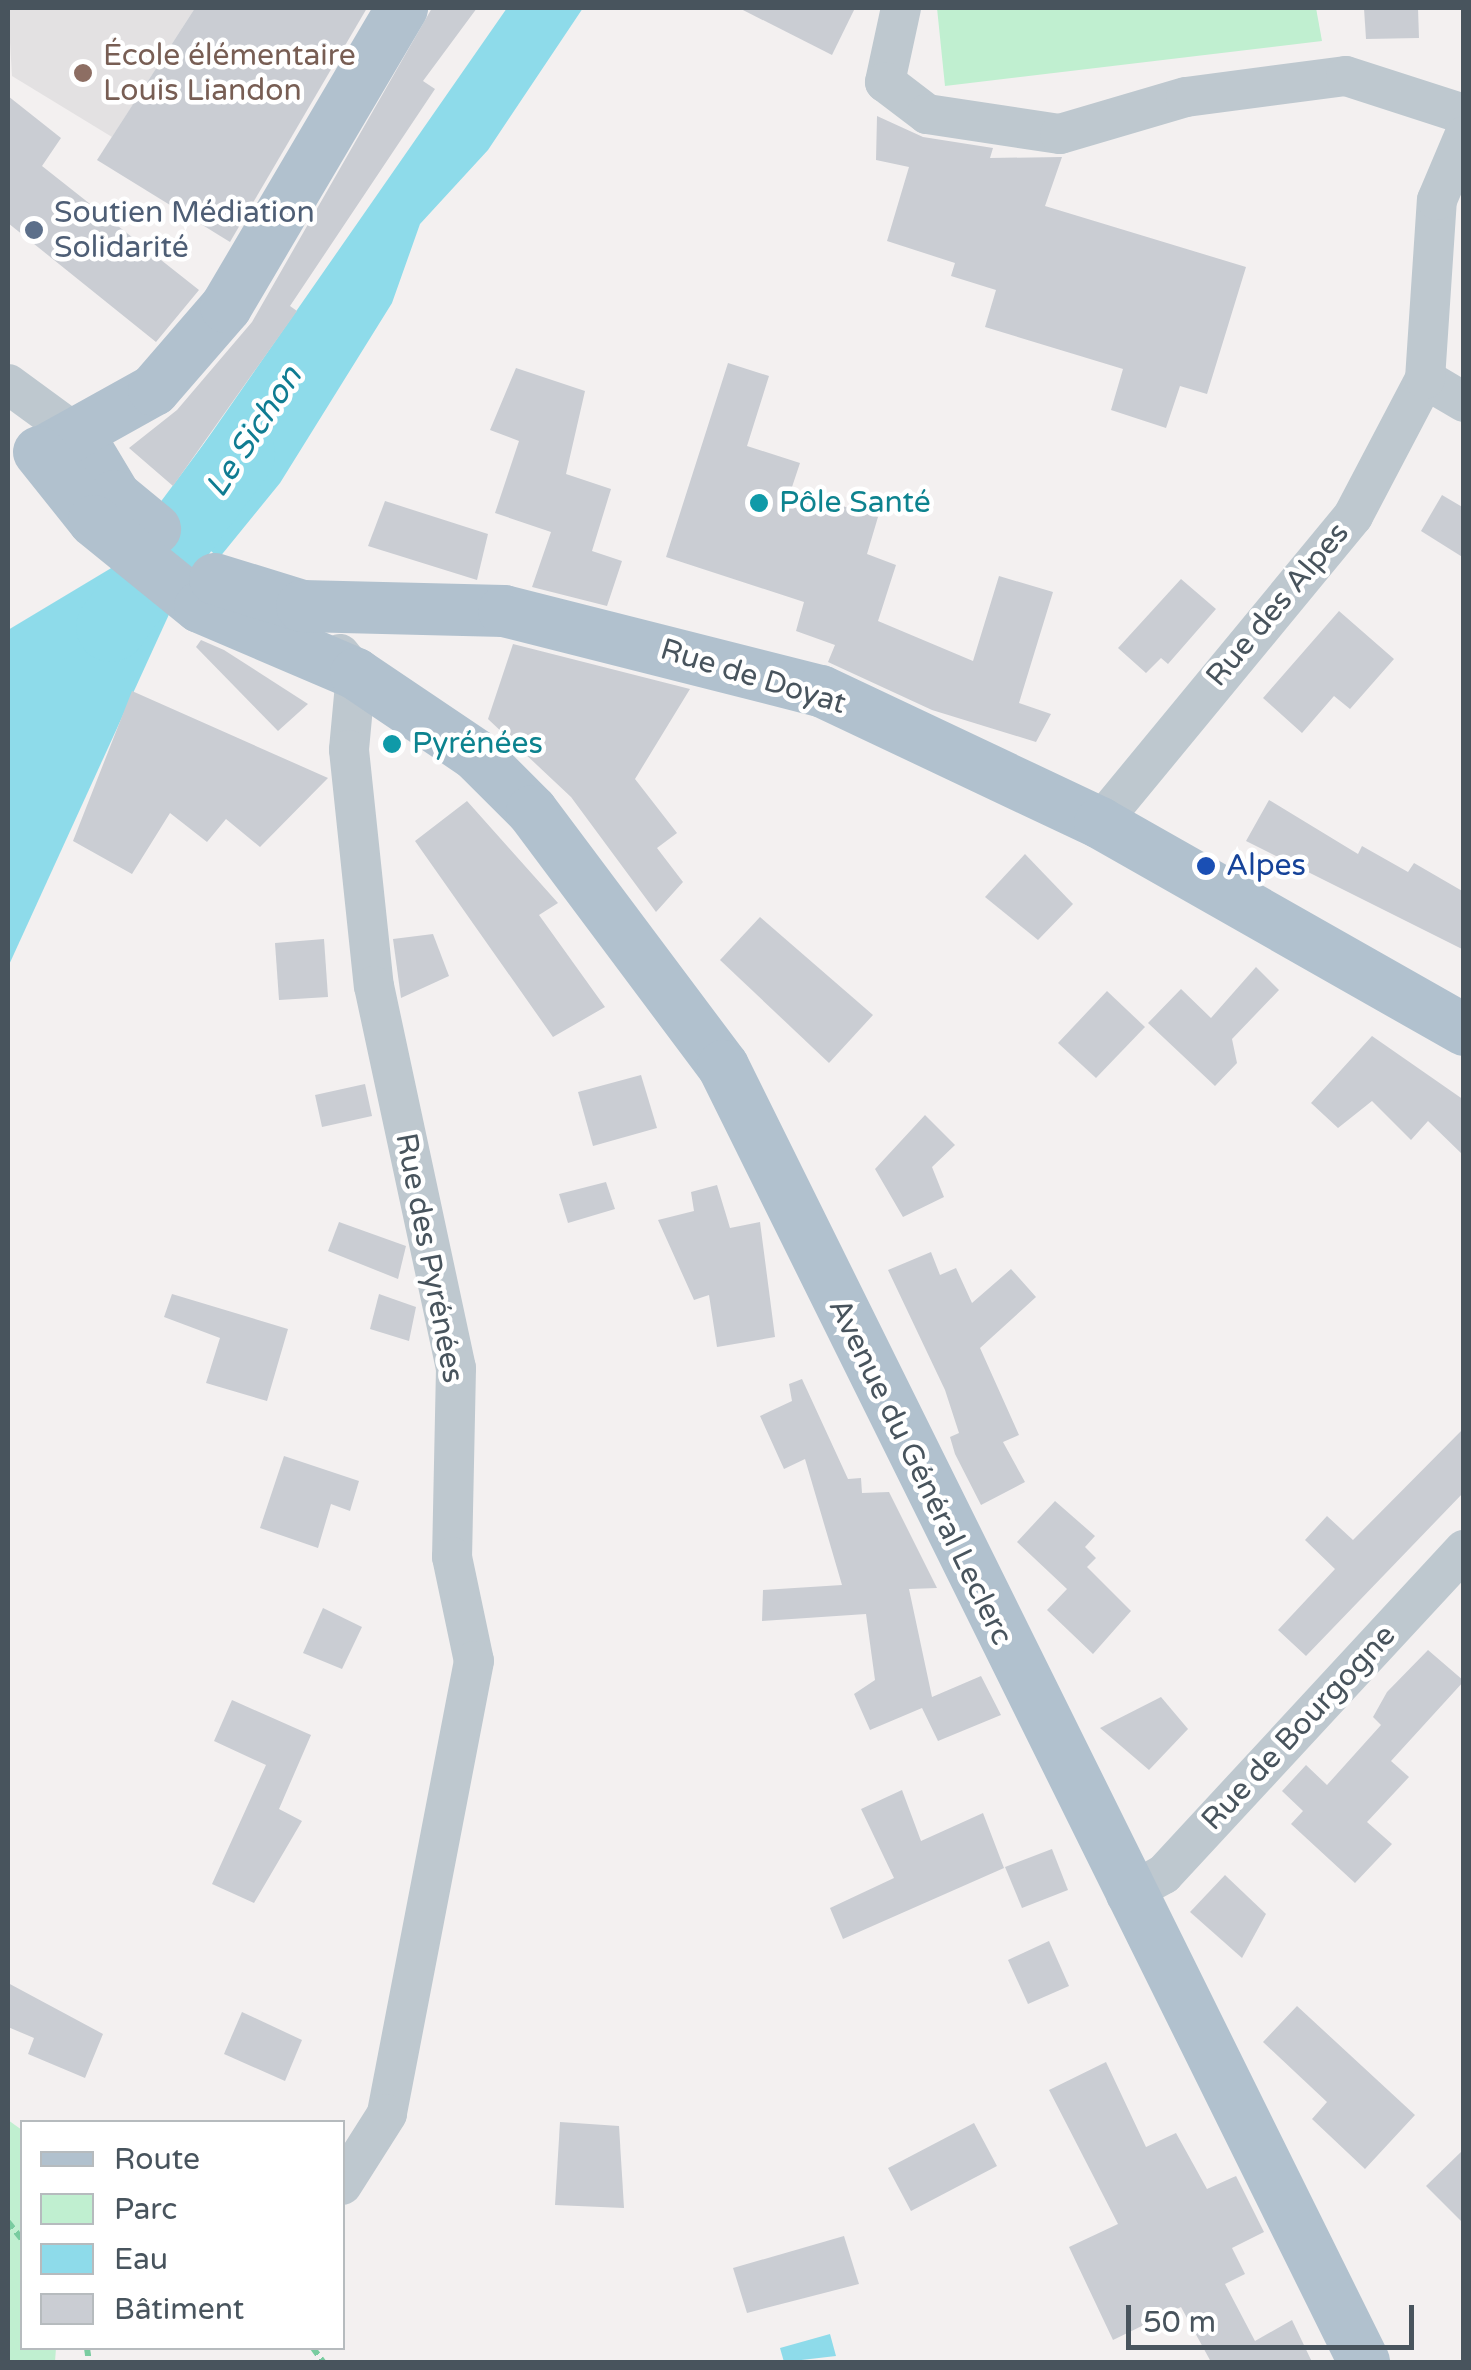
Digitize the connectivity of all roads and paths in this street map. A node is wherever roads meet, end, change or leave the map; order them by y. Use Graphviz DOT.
graph roads {
  1 [pos="402,8"];
  2 [pos="900,8"];
  3 [pos="1464,114"];
  4 [pos="1464,136"];
  5 [pos="1425,378"];
  6 [pos="12,388"];
  7 [pos="1464,402"];
  8 [pos="42,449"];
  9 [pos="212,597"];
  10 [pos="302,606"];
  11 [pos="445,611"];
  12 [pos="356,674"];
  13 [pos="1100,823"];
  14 [pos="1464,1030"];
  15 [pos="1464,1550"];
  16 [pos="1126,1895"];
  17 [pos="345,2180"];
  18 [pos="1364,2362"];
  1 -- 8 [label="main road"];
  2 -- 3 [label="street"];
  4 -- 5 [label="street, Rue des Alpes"];
  5 -- 7 [label="street"];
  5 -- 13 [label="street, Rue des Alpes"];
  6 -- 8 [label="street"];
  8 -- 9 [label="main road"];
  9 -- 10 [label="main road, Rue de Doyat"];
  9 -- 12 [label="main road, Avenue du Général Leclerc"];
  10 -- 11 [label="main road, Rue de Doyat"];
  10 -- 12 [label="street"];
  11 -- 12 [label="main road"];
  11 -- 13 [label="main road, Rue de Doyat"];
  12 -- 16 [label="main road, Avenue du Général Leclerc"];
  12 -- 17 [label="street, Rue des Pyrénées"];
  13 -- 14 [label="main road, Rue de Doyat"];
  15 -- 16 [label="street, Rue de Bourgogne"];
  16 -- 18 [label="main road, Avenue du Général Leclerc"];
}
